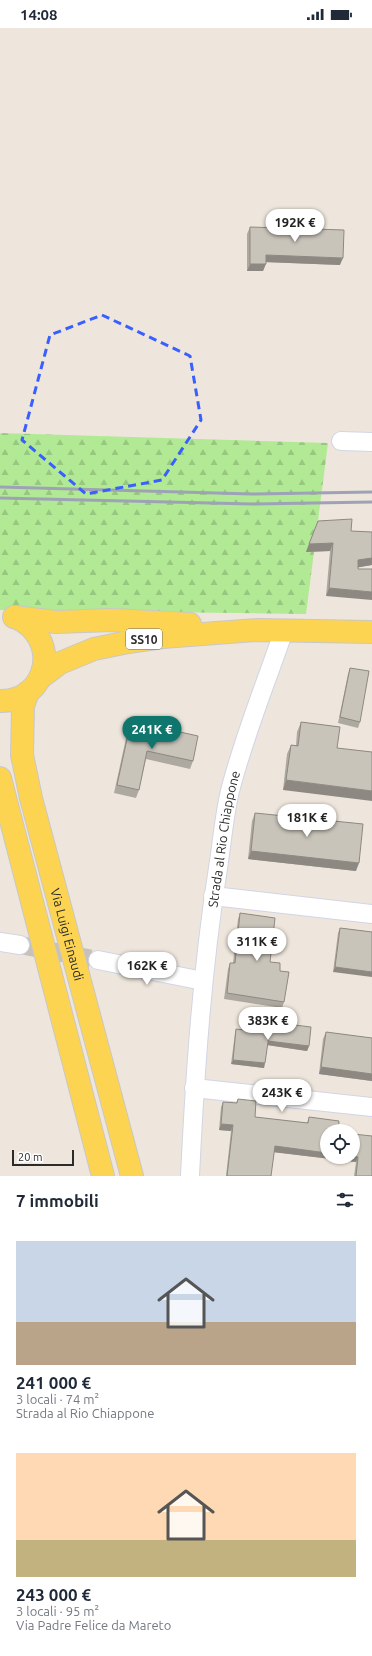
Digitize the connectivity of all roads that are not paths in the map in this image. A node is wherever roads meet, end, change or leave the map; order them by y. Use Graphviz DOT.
graph roads {
  1 [pos="341,441"];
  2 [pos="372,442"];
  3 [pos="7,616"];
  4 [pos="257,630"];
  5 [pos="284,630"];
  6 [pos="372,632"];
  7 [pos="34,685"];
  8 [pos="0,701"];
  9 [pos="0,778"];
  10 [pos="213,896"];
  11 [pos="372,914"];
  12 [pos="0,942"];
  13 [pos="20,945"];
  14 [pos="98,960"];
  15 [pos="203,981"];
  16 [pos="194,1088"];
  17 [pos="372,1107"];
  18 [pos="103,1176"];
  19 [pos="132,1176"];
  20 [pos="190,1176"];
  1 -- 2 [label="street"];
  3 -- 4 [label="main road, SS10"];
  3 -- 7 [label="main road, SS10"];
  4 -- 5 [label="main road, SS10"];
  4 -- 7 [label="main road, SS10"];
  5 -- 6 [label="main road, SS10"];
  5 -- 10 [label="street, Strada al Rio Chiappone"];
  7 -- 8 [label="main road, SS10"];
  7 -- 19 [label="main road, Via Luigi Einaudi"];
  9 -- 18 [label="main road, Via Luigi Einaudi"];
  10 -- 11 [label="street"];
  10 -- 15 [label="street, Strada al Rio Chiappone"];
  12 -- 13 [label="street"];
  14 -- 15 [label="street"];
  15 -- 16 [label="street, Strada al Rio Chiappone"];
  16 -- 17 [label="street"];
  16 -- 20 [label="street, Strada al Rio Chiappone"];
}
